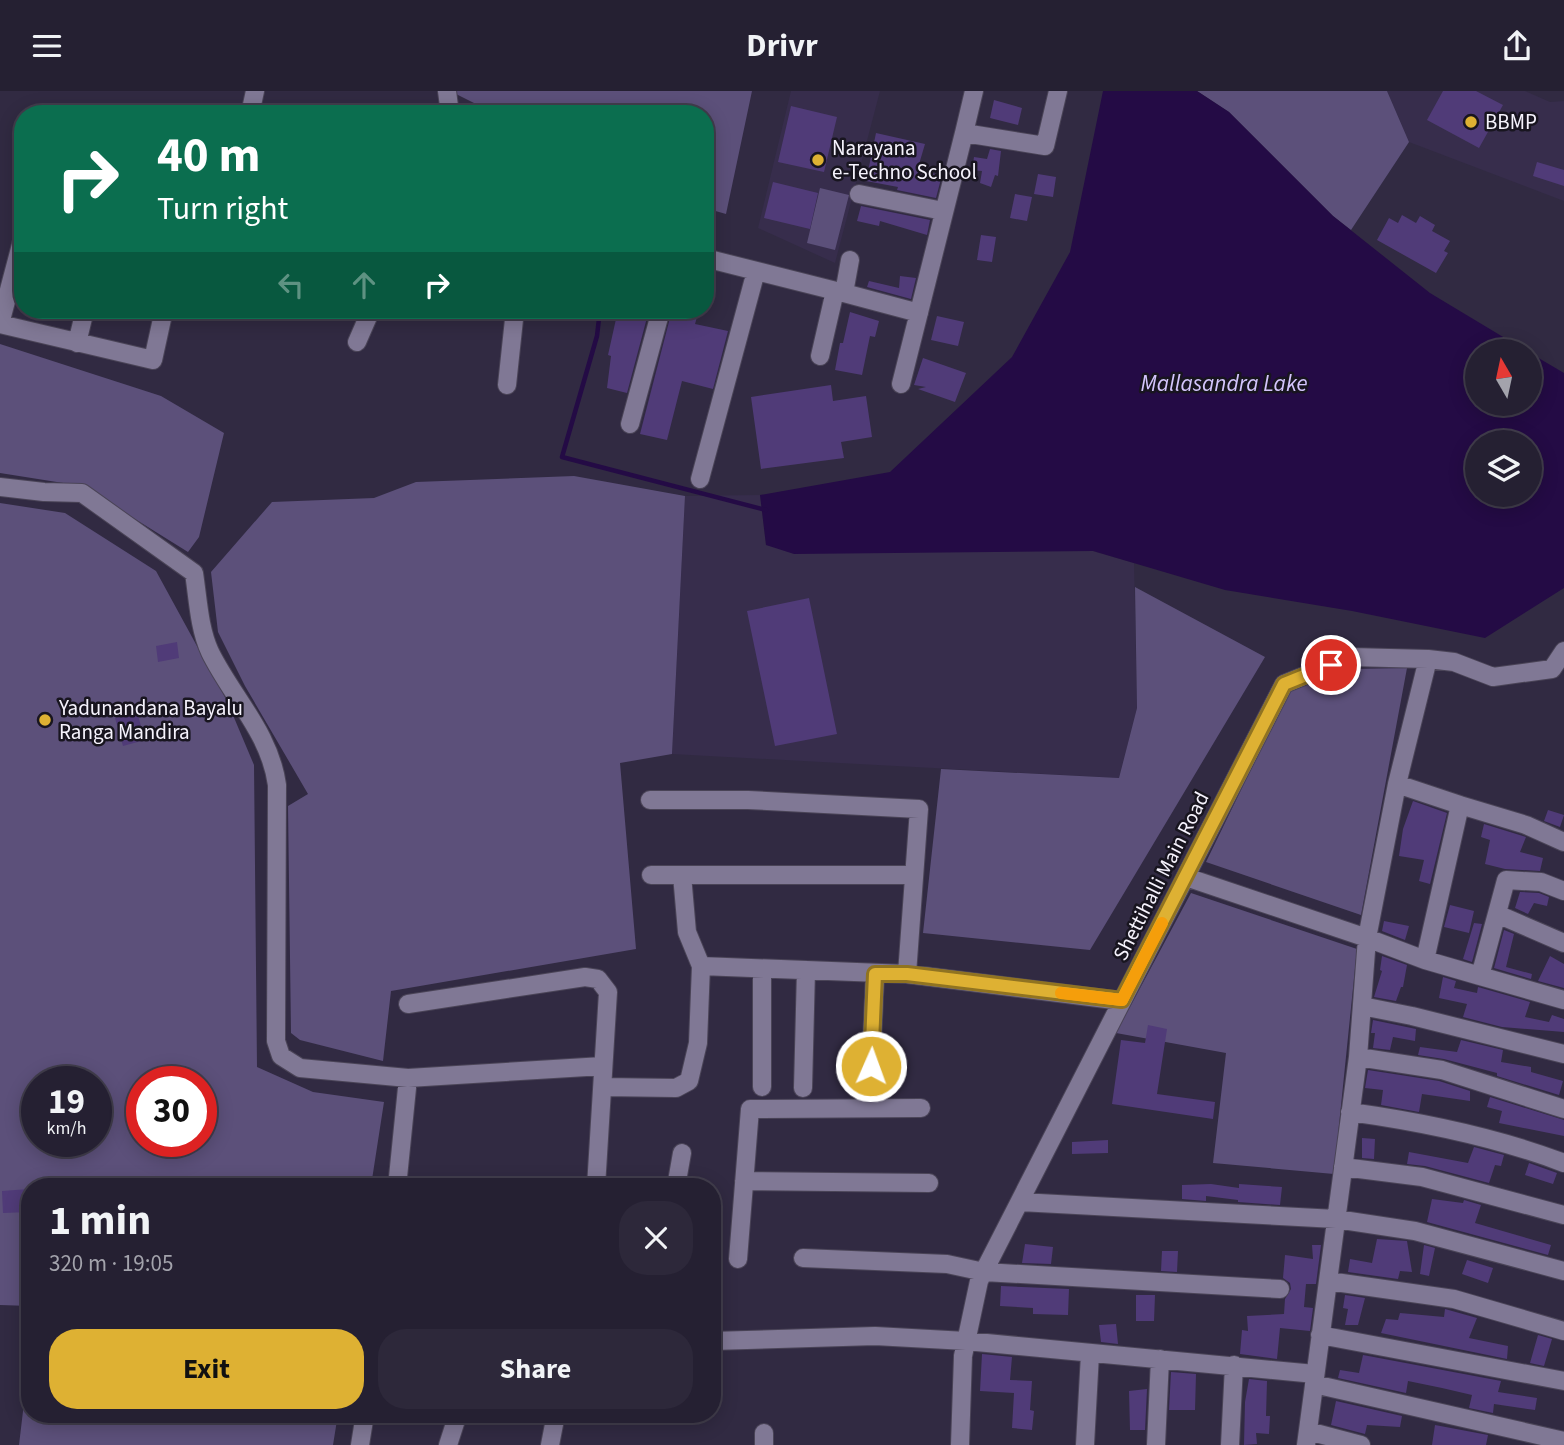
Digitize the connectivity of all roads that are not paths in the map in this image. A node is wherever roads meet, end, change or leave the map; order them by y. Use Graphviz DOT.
graph roads {
  1 [pos="974,91"];
  2 [pos="1058,91"];
  3 [pos="964,133"];
  4 [pos="859,194"];
  5 [pos="943,211"];
  6 [pos="714,260"];
  7 [pos="850,260"];
  8 [pos="14,271"];
  9 [pos="756,271"];
  10 [pos="839,292"];
  11 [pos="919,313"];
  12 [pos="83,319"];
  13 [pos="162,319"];
  14 [pos="367,319"];
  15 [pos="514,319"];
  16 [pos="659,319"];
  17 [pos="0,324"];
  18 [pos="358,342"];
  19 [pos="77,343"];
  20 [pos="820,356"];
  21 [pos="901,384"];
  22 [pos="507,385"];
  23 [pos="631,424"];
  24 [pos="700,479"];
  25 [pos="0,487"];
  26 [pos="1564,651"];
  27 [pos="1428,659"];
  28 [pos="1398,784"];
  29 [pos="650,800"];
  30 [pos="1460,804"];
  31 [pos="1564,842"];
  32 [pos="651,874"];
  33 [pos="682,875"];
  34 [pos="914,875"];
  35 [pos="1186,877"];
  36 [pos="1564,891"];
  37 [pos="1497,913"];
  38 [pos="1367,938"];
  39 [pos="1564,943"];
  40 [pos="1425,960"];
  41 [pos="701,966"];
  42 [pos="762,969"];
  43 [pos="806,970"];
  44 [pos="875,974"];
  45 [pos="907,974"];
  46 [pos="1480,976"];
  47 [pos="1122,1000"];
  48 [pos="1564,1000"];
  49 [pos="408,1003"];
  50 [pos="1362,1006"];
  51 [pos="1564,1054"];
  52 [pos="1358,1057"];
  53 [pos="604,1066"];
  54 [pos="408,1078"];
  55 [pos="603,1087"];
  56 [pos="762,1087"];
  57 [pos="803,1089"];
  58 [pos="870,1089"];
  59 [pos="921,1108"];
  60 [pos="1564,1109"];
  61 [pos="1350,1112"];
  62 [pos="682,1153"];
  63 [pos="1564,1163"];
  64 [pos="1343,1167"];
  65 [pos="398,1178"];
  66 [pos="597,1178"];
  67 [pos="678,1178"];
  68 [pos="744,1181"];
  69 [pos="929,1183"];
  70 [pos="1020,1202"];
  71 [pos="1564,1215"];
  72 [pos="1336,1219"];
  73 [pos="803,1258"];
  74 [pos="738,1259"];
  75 [pos="1564,1271"];
  76 [pos="984,1272"];
  77 [pos="1328,1281"];
  78 [pos="1280,1289"];
  79 [pos="1564,1331"];
  80 [pos="1320,1335"];
  81 [pos="721,1341"];
  82 [pos="966,1341"];
  83 [pos="1090,1354"];
  84 [pos="1160,1359"];
  85 [pos="1234,1365"];
  86 [pos="1315,1379"];
  87 [pos="1564,1381"];
  88 [pos="364,1423"];
  89 [pos="455,1423"];
  90 [pos="554,1423"];
  91 [pos="1307,1438"];
  92 [pos="1564,1441"];
  93 [pos="360,1445"];
  94 [pos="448,1445"];
  95 [pos="550,1445"];
  96 [pos="960,1445"];
  97 [pos="1085,1445"];
  98 [pos="1156,1445"];
  99 [pos="1230,1445"];
  100 [pos="1361,1445"];
  1 -- 3 [label="street"];
  2 -- 3 [label="street"];
  3 -- 5 [label="street"];
  4 -- 5 [label="street"];
  5 -- 11 [label="street"];
  6 -- 9 [label="street"];
  7 -- 10 [label="street"];
  8 -- 17 [label="street"];
  9 -- 10 [label="street"];
  9 -- 24 [label="street"];
  10 -- 11 [label="street"];
  10 -- 20 [label="street"];
  11 -- 21 [label="street"];
  12 -- 19 [label="street"];
  13 -- 19 [label="street"];
  14 -- 18 [label="street"];
  15 -- 22 [label="street"];
  16 -- 23 [label="street"];
  17 -- 19 [label="street"];
  25 -- 54 [label="street"];
  26 -- 27 [label="street, Shettihalli Main Road"];
  27 -- 28 [label="street"];
  27 -- 35 [label="street, Shettihalli Main Road"];
  28 -- 30 [label="street"];
  28 -- 38 [label="street"];
  29 -- 34 [label="street"];
  30 -- 31 [label="street"];
  30 -- 40 [label="street"];
  32 -- 33 [label="street"];
  33 -- 34 [label="street"];
  33 -- 41 [label="street"];
  34 -- 45 [label="street"];
  35 -- 38 [label="street"];
  35 -- 47 [label="street, Shettihalli Main Road"];
  36 -- 37 [label="street"];
  37 -- 39 [label="street"];
  37 -- 46 [label="street"];
  38 -- 40 [label="street"];
  38 -- 50 [label="street"];
  40 -- 46 [label="street"];
  41 -- 42 [label="street"];
  41 -- 55 [label="street"];
  42 -- 43 [label="street"];
  42 -- 56 [label="street"];
  43 -- 44 [label="street"];
  43 -- 57 [label="street"];
  44 -- 45 [label="street"];
  44 -- 58 [label="street"];
  45 -- 47 [label="street"];
  46 -- 48 [label="street"];
  47 -- 70 [label="street, Shettihalli Main Road"];
  49 -- 53 [label="street"];
  50 -- 51 [label="street"];
  50 -- 52 [label="street"];
  52 -- 60 [label="street"];
  52 -- 61 [label="street"];
  53 -- 54 [label="street"];
  53 -- 55 [label="street"];
  54 -- 65 [label="street"];
  55 -- 66 [label="street"];
  59 -- 68 [label="street"];
  61 -- 63 [label="street"];
  61 -- 64 [label="street"];
  62 -- 67 [label="street"];
  64 -- 71 [label="street"];
  64 -- 72 [label="street"];
  68 -- 69 [label="street"];
  68 -- 74 [label="street"];
  70 -- 72 [label="street"];
  70 -- 76 [label="street, Shettihalli Main Road"];
  72 -- 75 [label="street"];
  72 -- 77 [label="street"];
  73 -- 76 [label="street"];
  76 -- 78 [label="street"];
  76 -- 82 [label="street, Shettihalli Main Road"];
  77 -- 79 [label="street"];
  77 -- 80 [label="street"];
  80 -- 86 [label="street"];
  80 -- 87 [label="street"];
  81 -- 82 [label="street"];
  82 -- 83 [label="street"];
  82 -- 96 [label="street, Shettihalli Main Road"];
  83 -- 84 [label="street"];
  83 -- 97 [label="street"];
  84 -- 85 [label="street"];
  84 -- 98 [label="street"];
  85 -- 86 [label="street"];
  85 -- 99 [label="street"];
  86 -- 91 [label="street"];
  86 -- 92 [label="street"];
  88 -- 93 [label="street"];
  89 -- 94 [label="street"];
  90 -- 95 [label="street"];
  91 -- 100 [label="street"];
}
